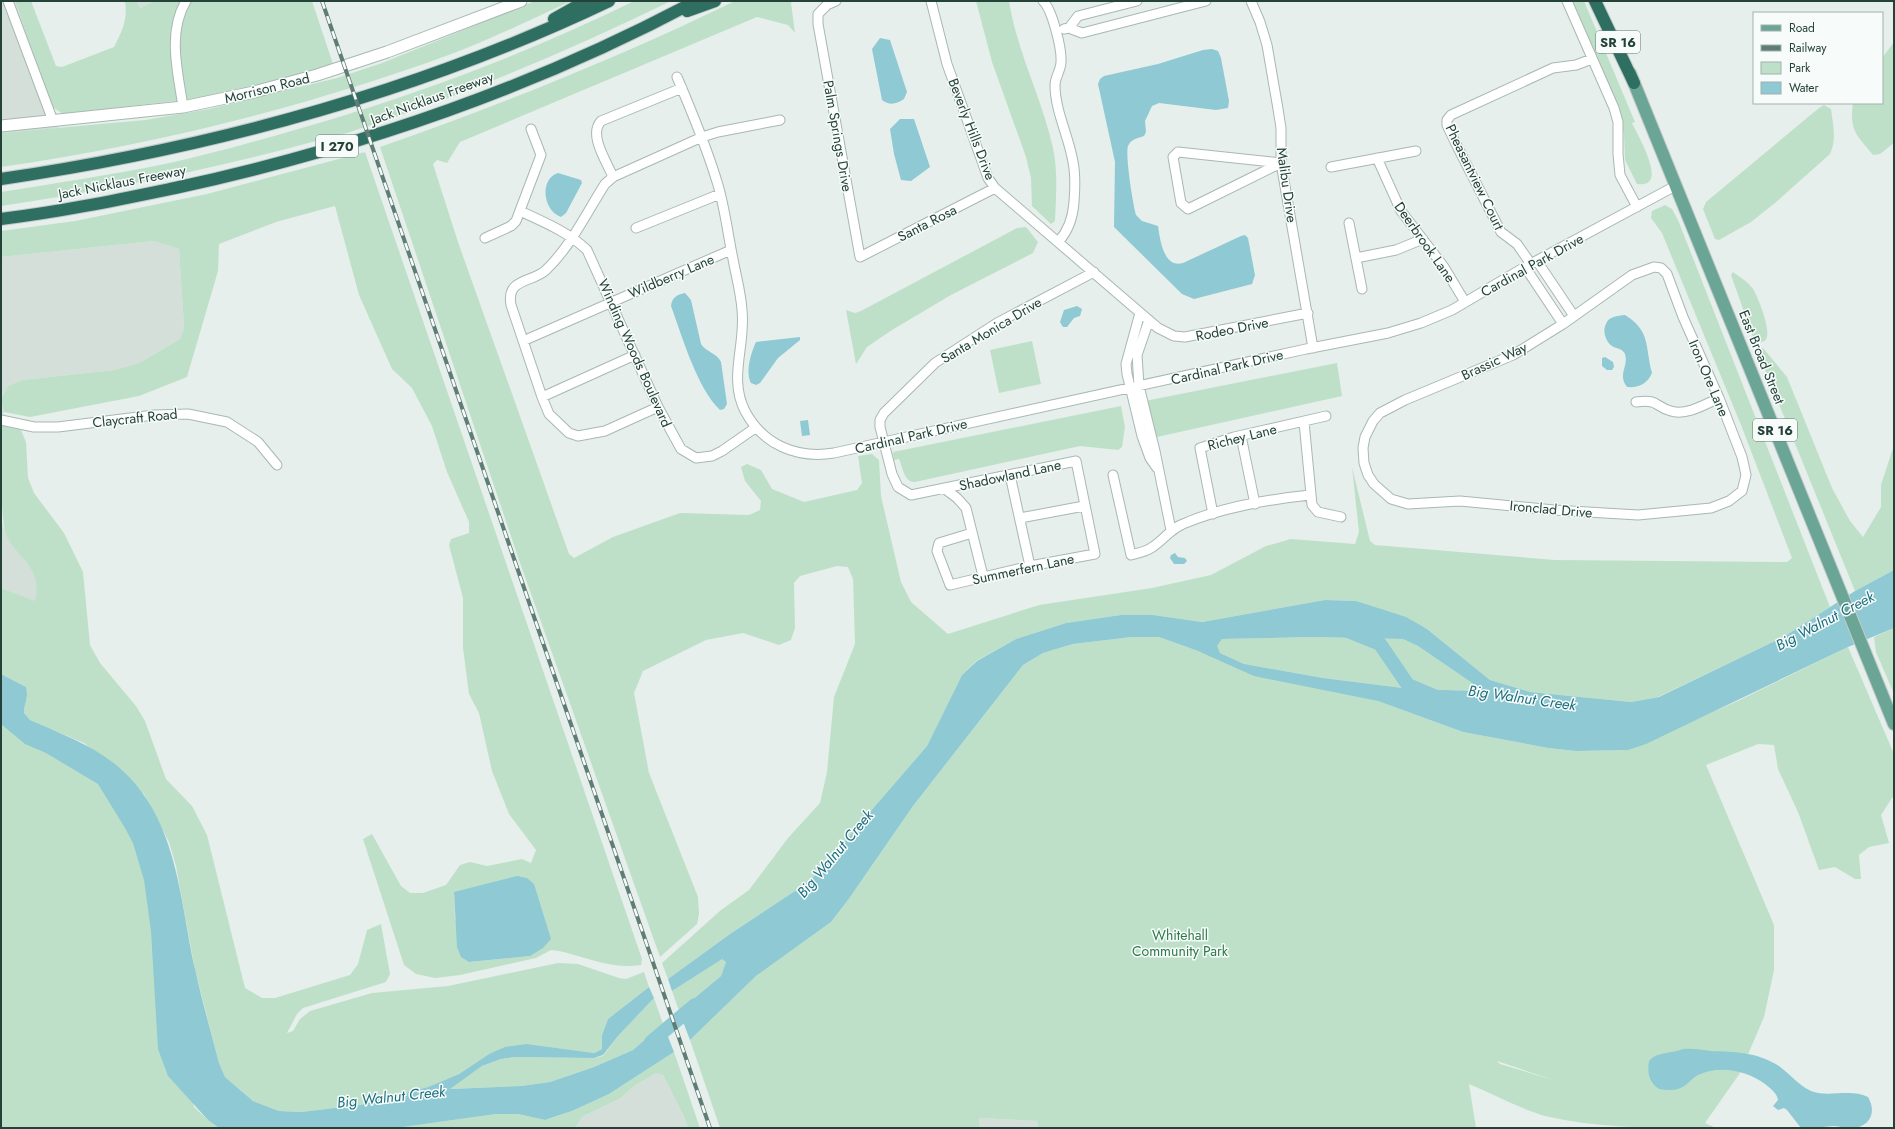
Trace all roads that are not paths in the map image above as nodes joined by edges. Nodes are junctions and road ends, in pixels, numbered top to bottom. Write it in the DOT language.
graph roads {
  1 [pos="8,1"];
  2 [pos="186,1"];
  3 [pos="521,1"];
  4 [pos="586,1"];
  5 [pos="609,1"];
  6 [pos="696,1"];
  7 [pos="715,1"];
  8 [pos="836,1"];
  9 [pos="931,1"];
  10 [pos="1043,1"];
  11 [pos="1137,1"];
  12 [pos="1206,1"];
  13 [pos="1251,1"];
  14 [pos="1567,1"];
  15 [pos="1595,1"];
  16 [pos="1602,1"];
  17 [pos="658,21"];
  18 [pos="1069,28"];
  19 [pos="1055,32"];
  20 [pos="534,34"];
  21 [pos="1592,59"];
  22 [pos="677,77"];
  23 [pos="1634,83"];
  24 [pos="682,88"];
  25 [pos="183,107"];
  26 [pos="780,120"];
  27 [pos="53,121"];
  28 [pos="1,126"];
  29 [pos="530,129"];
  30 [pos="702,137"];
  31 [pos="1416,151"];
  32 [pos="1377,158"];
  33 [pos="1281,163"];
  34 [pos="1331,167"];
  35 [pos="613,177"];
  36 [pos="1,179"];
  37 [pos="1677,185"];
  38 [pos="995,188"];
  39 [pos="720,194"];
  40 [pos="1637,207"];
  41 [pos="520,211"];
  42 [pos="1,219"];
  43 [pos="1349,223"];
  44 [pos="636,228"];
  45 [pos="572,236"];
  46 [pos="485,238"];
  47 [pos="1423,239"];
  48 [pos="1059,241"];
  49 [pos="731,250"];
  50 [pos="860,257"];
  51 [pos="1356,258"];
  52 [pos="1531,264"];
  53 [pos="1661,268"];
  54 [pos="1094,272"];
  55 [pos="1362,288"];
  56 [pos="611,301"];
  57 [pos="1465,302"];
  58 [pos="1140,313"];
  59 [pos="1308,313"];
  60 [pos="1574,316"];
  61 [pos="1149,320"];
  62 [pos="1563,324"];
  63 [pos="1158,328"];
  64 [pos="523,341"];
  65 [pos="1313,348"];
  66 [pos="635,356"];
  67 [pos="1135,387"];
  68 [pos="542,397"];
  69 [pos="1719,398"];
  70 [pos="1636,402"];
  71 [pos="658,407"];
  72 [pos="1326,416"];
  73 [pos="1,420"];
  74 [pos="1304,422"];
  75 [pos="755,428"];
  76 [pos="1240,436"];
  77 [pos="883,441"];
  78 [pos="277,465"];
  79 [pos="1010,475"];
  80 [pos="1113,475"];
  81 [pos="1368,475"];
  82 [pos="945,489"];
  83 [pos="1742,491"];
  84 [pos="1310,495"];
  85 [pos="1256,504"];
  86 [pos="1084,506"];
  87 [pos="1213,514"];
  88 [pos="1341,517"];
  89 [pos="1020,518"];
  90 [pos="1171,530"];
  91 [pos="972,533"];
  92 [pos="1095,554"];
  93 [pos="1030,566"];
  94 [pos="983,576"];
  95 [pos="1894,724"];
  1 -- 27 [label="street"];
  2 -- 25 [label="street"];
  3 -- 25 [label="street, Morrison Road"];
  4 -- 20 [label="highway"];
  5 -- 20 [label="highway, Jack Nicklaus Freeway"];
  6 -- 17 [label="highway, Jack Nicklaus Freeway / I 270"];
  7 -- 17 [label="highway"];
  8 -- 50 [label="street, Palm Springs Drive"];
  9 -- 38 [label="street, Beverly Hills Drive"];
  10 -- 19 [label="street"];
  11 -- 18 [label="street"];
  12 -- 18 [label="street"];
  13 -- 33 [label="street, Malibu Drive"];
  14 -- 21 [label="street"];
  15 -- 23 [label="highway"];
  16 -- 23 [label="main road, East Broad Street / SR 16"];
  17 -- 42 [label="highway, Jack Nicklaus Freeway / I 270"];
  18 -- 19 [label="street"];
  19 -- 48 [label="street"];
  20 -- 36 [label="highway, Jack Nicklaus Freeway"];
  21 -- 40 [label="street"];
  21 -- 52 [label="street, Pheasantview Court"];
  22 -- 24 [label="street"];
  23 -- 37 [label="main road, East Broad Street / SR 16"];
  24 -- 30 [label="street"];
  24 -- 35 [label="street"];
  25 -- 27 [label="street, Morrison Road"];
  26 -- 30 [label="street"];
  27 -- 28 [label="street, Morrison Road"];
  29 -- 41 [label="street"];
  30 -- 35 [label="street"];
  30 -- 39 [label="street"];
  31 -- 32 [label="street"];
  32 -- 34 [label="street"];
  32 -- 47 [label="street, Deerbrook Lane"];
  33 -- 33 [label="street"];
  33 -- 59 [label="street, Malibu Drive"];
  35 -- 45 [label="street"];
  37 -- 40 [label="street, Cardinal Park Drive"];
  37 -- 95 [label="main road, East Broad Street / SR 16"];
  38 -- 48 [label="street, Beverly Hills Drive"];
  38 -- 50 [label="street, Santa Rosa"];
  39 -- 44 [label="street"];
  39 -- 49 [label="street"];
  40 -- 52 [label="street, Cardinal Park Drive"];
  41 -- 45 [label="street, Winding Woods Boulevard"];
  41 -- 46 [label="street"];
  43 -- 51 [label="street"];
  45 -- 56 [label="street, Winding Woods Boulevard"];
  45 -- 64 [label="street"];
  47 -- 51 [label="street"];
  47 -- 57 [label="street, Deerbrook Lane"];
  48 -- 54 [label="street, Beverly Hills Drive"];
  49 -- 56 [label="street, Wildberry Lane"];
  49 -- 75 [label="street"];
  51 -- 55 [label="street"];
  52 -- 57 [label="street, Cardinal Park Drive"];
  52 -- 60 [label="street"];
  52 -- 62 [label="street"];
  53 -- 60 [label="street, Brassic Way"];
  53 -- 69 [label="street, Iron Ore Lane"];
  54 -- 58 [label="street, Beverly Hills Drive"];
  54 -- 77 [label="street, Santa Monica Drive"];
  56 -- 64 [label="street, Wildberry Lane"];
  56 -- 66 [label="street, Winding Woods Boulevard"];
  57 -- 65 [label="street, Cardinal Park Drive"];
  58 -- 61 [label="street, Beverly Hills Drive"];
  58 -- 67 [label="street"];
  59 -- 63 [label="street, Rodeo Drive"];
  59 -- 65 [label="street, Malibu Drive"];
  60 -- 62 [label="street, Brassic Way"];
  61 -- 63 [label="street, Beverly Hills Drive"];
  61 -- 67 [label="street"];
  62 -- 81 [label="street, Brassic Way"];
  64 -- 68 [label="street"];
  65 -- 67 [label="street, Cardinal Park Drive"];
  66 -- 68 [label="street"];
  66 -- 71 [label="street, Winding Woods Boulevard"];
  67 -- 77 [label="street, Cardinal Park Drive"];
  67 -- 90 [label="street"];
  68 -- 71 [label="street"];
  69 -- 70 [label="street"];
  69 -- 83 [label="street, Iron Ore Lane"];
  71 -- 75 [label="street, Winding Woods Boulevard"];
  72 -- 74 [label="street, Richey Lane"];
  73 -- 78 [label="street, Claycraft Road"];
  74 -- 76 [label="street, Richey Lane"];
  74 -- 84 [label="street"];
  75 -- 77 [label="street, Cardinal Park Drive"];
  76 -- 85 [label="street"];
  76 -- 87 [label="street, Richey Lane"];
  77 -- 82 [label="street, Santa Monica Drive"];
  79 -- 82 [label="street, Shadowland Lane"];
  79 -- 86 [label="street, Shadowland Lane"];
  79 -- 89 [label="street"];
  80 -- 90 [label="street"];
  81 -- 83 [label="street, Ironclad Drive"];
  82 -- 91 [label="street"];
  84 -- 85 [label="street"];
  84 -- 88 [label="street"];
  85 -- 87 [label="street"];
  86 -- 89 [label="street"];
  86 -- 92 [label="street, Shadowland Lane"];
  87 -- 90 [label="street"];
  89 -- 93 [label="street"];
  91 -- 94 [label="street"];
  91 -- 94 [label="street, Summerfern Lane"];
  92 -- 93 [label="street, Summerfern Lane"];
  93 -- 94 [label="street, Summerfern Lane"];
}
